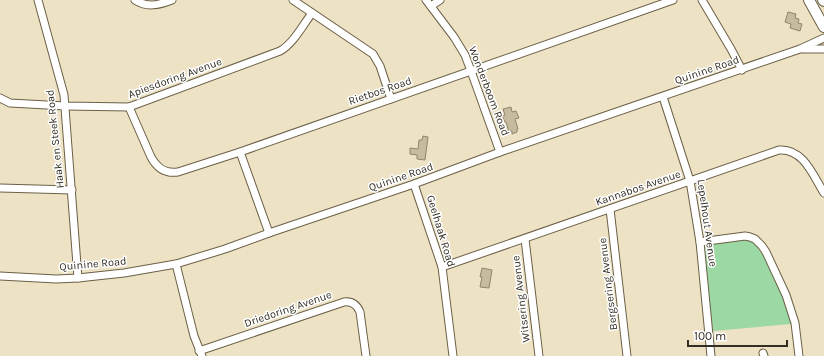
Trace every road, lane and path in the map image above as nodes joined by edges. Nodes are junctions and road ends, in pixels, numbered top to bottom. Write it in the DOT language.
graph roads {
  1 [pos="38,0"];
  2 [pos="135,0"];
  3 [pos="172,0"];
  4 [pos="294,0"];
  5 [pos="440,0"];
  6 [pos="673,0"];
  7 [pos="702,0"];
  8 [pos="809,0"];
  9 [pos="428,3"];
  10 [pos="312,13"];
  11 [pos="824,26"];
  12 [pos="824,38"];
  13 [pos="824,48"];
  14 [pos="800,50"];
  15 [pos="742,70"];
  16 [pos="471,71"];
  17 [pos="663,97"];
  18 [pos="0,98"];
  19 [pos="391,99"];
  20 [pos="65,106"];
  21 [pos="129,107"];
  22 [pos="240,152"];
  23 [pos="500,152"];
  24 [pos="690,181"];
  25 [pos="414,184"];
  26 [pos="0,188"];
  27 [pos="72,190"];
  28 [pos="824,193"];
  29 [pos="610,209"];
  30 [pos="269,233"];
  31 [pos="525,239"];
  32 [pos="700,242"];
  33 [pos="176,264"];
  34 [pos="442,267"];
  35 [pos="0,276"];
  36 [pos="78,278"];
  37 [pos="200,354"];
  38 [pos="366,356"];
  39 [pos="453,356"];
  40 [pos="539,356"];
  41 [pos="627,356"];
  42 [pos="711,356"];
  43 [pos="799,356"];
  1 -- 20 [label="street, Haak en Steek Road"];
  2 -- 3 [label="street"];
  4 -- 10 [label="street"];
  5 -- 9 [label="street"];
  6 -- 16 [label="street, Rietbos Road"];
  7 -- 15 [label="street"];
  8 -- 11 [label="main road"];
  9 -- 16 [label="street, Wonderboom Road"];
  10 -- 19 [label="street"];
  10 -- 21 [label="street, Apiesdoring Avenue"];
  12 -- 14 [label="street, Quinine Road"];
  13 -- 14 [label="street, Quinine Road"];
  14 -- 15 [label="street, Quinine Road"];
  15 -- 17 [label="street, Quinine Road"];
  16 -- 19 [label="street, Rietbos Road"];
  16 -- 23 [label="street, Wonderboom Road"];
  17 -- 23 [label="street, Quinine Road"];
  17 -- 24 [label="street, Lepelhout Avenue"];
  18 -- 20 [label="street, Apiesdoring Avenue"];
  19 -- 22 [label="street, Rietbos Road"];
  20 -- 21 [label="street, Apiesdoring Avenue"];
  20 -- 27 [label="street, Haak en Steek Road"];
  21 -- 22 [label="street, Rietbos Road"];
  22 -- 30 [label="street"];
  23 -- 25 [label="street, Quinine Road"];
  24 -- 28 [label="street, Kannabos Avenue"];
  24 -- 29 [label="street, Kannabos Avenue"];
  24 -- 32 [label="street, Lepelhout Avenue"];
  25 -- 30 [label="street, Quinine Road"];
  25 -- 34 [label="street, Geelhaak Road"];
  26 -- 27 [label="street"];
  27 -- 36 [label="street, Haak en Steek Road"];
  29 -- 31 [label="street, Kannabos Avenue"];
  29 -- 41 [label="street, Bergsering Avenue"];
  30 -- 33 [label="street, Quinine Road"];
  31 -- 34 [label="street, Kannabos Avenue"];
  31 -- 40 [label="street, Witsering Avenue"];
  32 -- 42 [label="street, Lepelhout Avenue"];
  32 -- 43 [label="street"];
  33 -- 36 [label="street, Quinine Road"];
  33 -- 37 [label="street"];
  34 -- 39 [label="street, Geelhaak Road"];
  35 -- 36 [label="street, Quinine Road"];
  37 -- 38 [label="street, Driedoring Avenue"];
}
